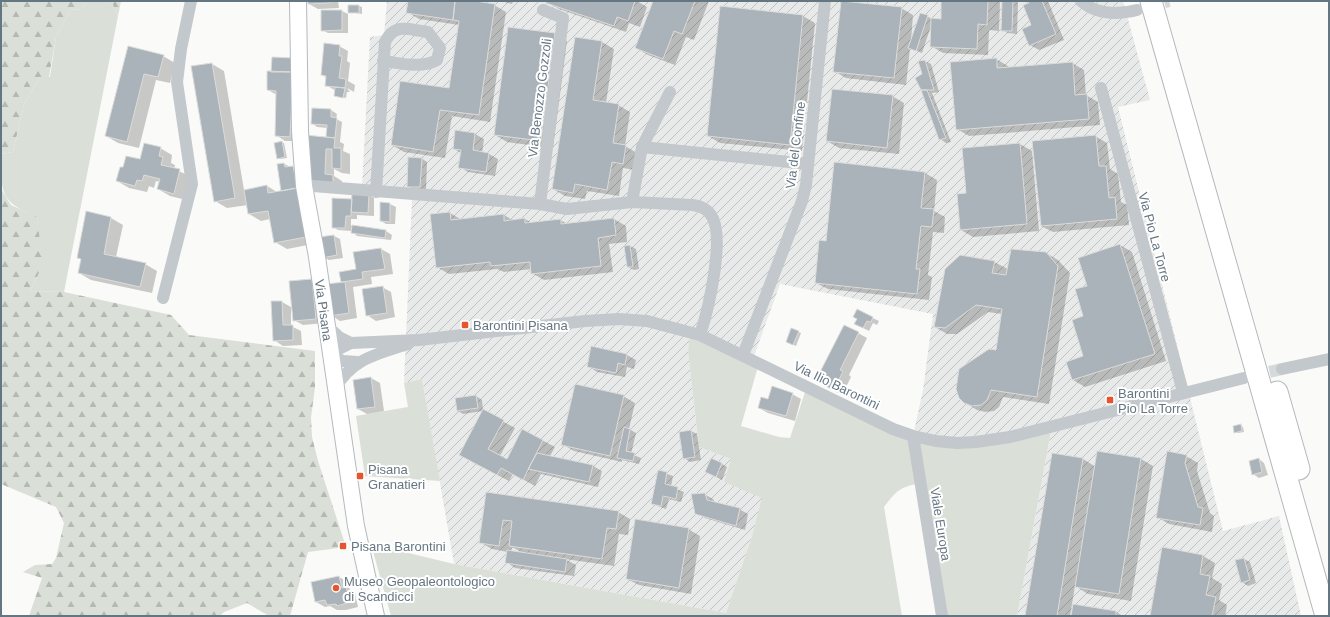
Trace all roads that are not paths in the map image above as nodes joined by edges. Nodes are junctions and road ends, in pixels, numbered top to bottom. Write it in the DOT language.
graph roads {
  1 [pos="191,1"];
  2 [pos="298,1"];
  3 [pos="825,1"];
  4 [pos="1081,1"];
  5 [pos="1166,1"];
  6 [pos="1144,6"];
  7 [pos="543,10"];
  8 [pos="384,61"];
  9 [pos="1101,88"];
  10 [pos="670,92"];
  11 [pos="642,147"];
  12 [pos="808,164"];
  13 [pos="313,186"];
  14 [pos="376,192"];
  15 [pos="632,202"];
  16 [pos="540,204"];
  17 [pos="163,298"];
  18 [pos="328,327"];
  19 [pos="700,335"];
  20 [pos="419,340"];
  21 [pos="351,343"];
  22 [pos="743,354"];
  23 [pos="331,356"];
  24 [pos="1329,359"];
  25 [pos="357,362"];
  26 [pos="1282,369"];
  27 [pos="1244,378"];
  28 [pos="335,389"];
  29 [pos="1183,392"];
  30 [pos="913,436"];
  31 [pos="1329,576"];
  32 [pos="376,616"];
  33 [pos="942,616"];
  34 [pos="1326,616"];
  1 -- 17 [label="street"];
  2 -- 18 [label="main road, Via Pisana"];
  3 -- 12 [label="street, Via del Confine"];
  4 -- 6 [label="street"];
  5 -- 31 [label="highway"];
  6 -- 34 [label="highway"];
  7 -- 16 [label="street, Via Benozzo Gozzoli"];
  8 -- 8 [label="street"];
  8 -- 14 [label="street"];
  9 -- 29 [label="street, Via Pio La Torre"];
  10 -- 11 [label="street"];
  11 -- 12 [label="street"];
  11 -- 15 [label="street"];
  12 -- 22 [label="street, Via del Confine"];
  13 -- 14 [label="street"];
  14 -- 16 [label="street"];
  15 -- 16 [label="street"];
  15 -- 19 [label="street"];
  18 -- 21 [label="street"];
  18 -- 23 [label="main road, Via Pisana"];
  19 -- 20 [label="street, Via Ilio Barontini"];
  19 -- 22 [label="street, Via Ilio Barontini"];
  20 -- 21 [label="street, Via Ilio Barontini"];
  20 -- 25 [label="street, Via Ilio Barontini"];
  21 -- 23 [label="street, Via Ilio Barontini"];
  22 -- 30 [label="street, Via Ilio Barontini"];
  23 -- 25 [label="street, Via Ilio Barontini"];
  23 -- 28 [label="main road, Via Pisana"];
  24 -- 26 [label="street"];
  25 -- 28 [label="street, Via Ilio Barontini"];
  27 -- 29 [label="street, Via Ilio Barontini"];
  28 -- 32 [label="main road, Via Pisana"];
  29 -- 30 [label="street, Via Ilio Barontini"];
  30 -- 33 [label="street, Viale Europa"];
}
